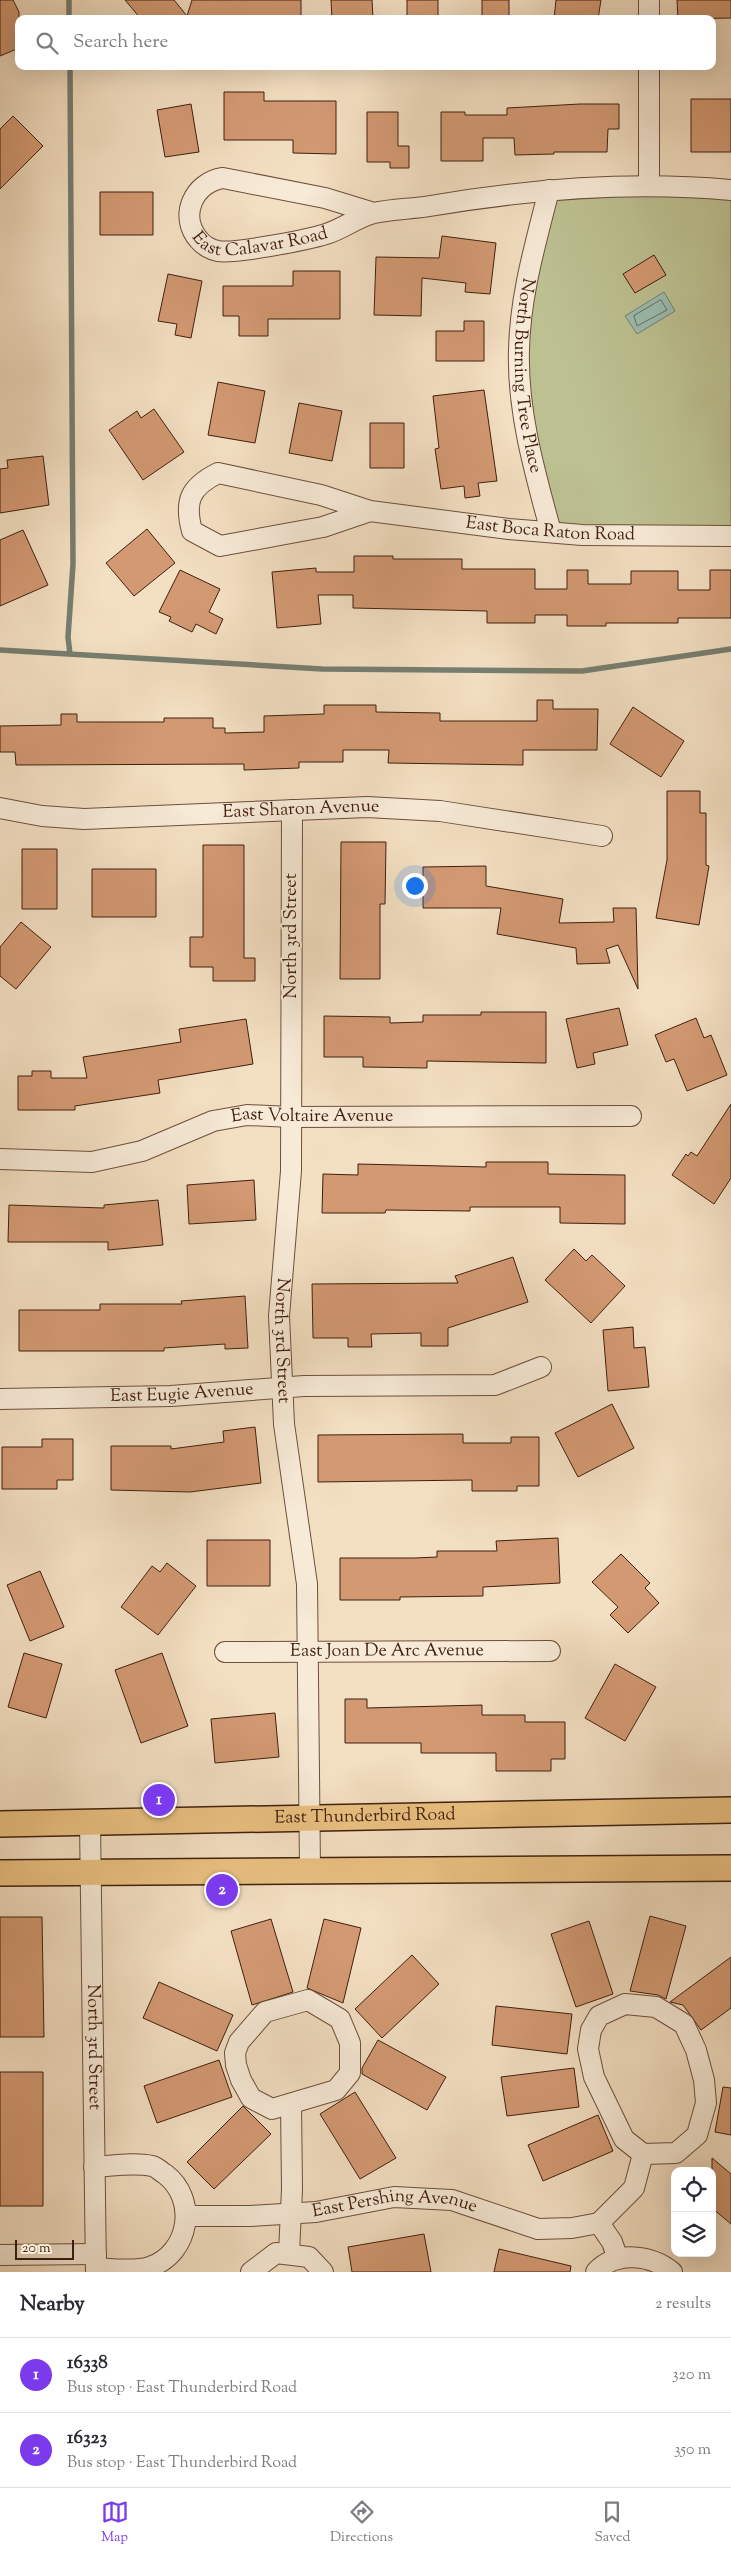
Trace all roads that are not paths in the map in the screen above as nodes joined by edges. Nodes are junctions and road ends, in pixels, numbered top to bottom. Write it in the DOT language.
graph roads {
  1 [pos="649,0"];
  2 [pos="649,15"];
  3 [pos="649,70"];
  4 [pos="650,186"];
  5 [pos="549,190"];
  6 [pos="731,190"];
  7 [pos="374,213"];
  8 [pos="370,510"];
  9 [pos="551,532"];
  10 [pos="731,536"];
  11 [pos="0,808"];
  12 [pos="292,810"];
  13 [pos="602,836"];
  14 [pos="631,1116"];
  15 [pos="291,1117"];
  16 [pos="0,1159"];
  17 [pos="541,1367"];
  18 [pos="282,1387"];
  19 [pos="0,1398"];
  20 [pos="550,1651"];
  21 [pos="225,1652"];
  22 [pos="309,1652"];
  23 [pos="731,1810"];
  24 [pos="310,1818"];
  25 [pos="90,1822"];
  26 [pos="0,1824"];
  27 [pos="731,1868"];
  28 [pos="310,1869"];
  29 [pos="91,1872"];
  30 [pos="0,1873"];
  31 [pos="291,2104"];
  32 [pos="643,2154"];
  33 [pos="94,2167"];
  34 [pos="292,2214"];
  35 [pos="186,2216"];
  36 [pos="599,2223"];
  37 [pos="289,2253"];
  38 [pos="0,2255"];
  39 [pos="618,2259"];
  40 [pos="96,2265"];
  41 [pos="251,2272"];
  42 [pos="323,2272"];
  43 [pos="596,2272"];
  44 [pos="672,2272"];
  1 -- 2 [label="street"];
  3 -- 4 [label="street"];
  4 -- 5 [label="street, East Calavar Road"];
  4 -- 6 [label="street, East Calavar Road"];
  5 -- 7 [label="street, East Calavar Road"];
  5 -- 9 [label="street, North Burning Tree Place"];
  7 -- 7 [label="street, East Calavar Road"];
  8 -- 8 [label="street, East Boca Raton Road"];
  8 -- 9 [label="street, East Boca Raton Road"];
  9 -- 10 [label="street, East Boca Raton Road"];
  11 -- 12 [label="street, East Sharon Avenue"];
  12 -- 13 [label="street, East Sharon Avenue"];
  12 -- 15 [label="street, North 3rd Street"];
  14 -- 15 [label="street, East Voltaire Avenue"];
  15 -- 16 [label="street, East Voltaire Avenue"];
  15 -- 18 [label="street, North 3rd Street"];
  17 -- 18 [label="street, East Eugie Avenue"];
  18 -- 19 [label="street, East Eugie Avenue"];
  18 -- 22 [label="street, North 3rd Street"];
  20 -- 22 [label="street, East Joan De Arc Avenue"];
  21 -- 22 [label="street, East Joan De Arc Avenue"];
  22 -- 24 [label="street, North 3rd Street"];
  23 -- 24 [label="main road, East Thunderbird Road"];
  24 -- 25 [label="main road, East Thunderbird Road"];
  24 -- 28 [label="street, North 3rd Street"];
  25 -- 26 [label="main road, East Thunderbird Road"];
  25 -- 29 [label="street, North 3rd Street"];
  27 -- 28 [label="main road"];
  28 -- 29 [label="main road"];
  29 -- 30 [label="main road"];
  29 -- 33 [label="street, North 3rd Street"];
  31 -- 31 [label="street"];
  31 -- 34 [label="street"];
  32 -- 32 [label="street"];
  32 -- 36 [label="street"];
  33 -- 35 [label="street"];
  33 -- 40 [label="street, North 3rd Street"];
  34 -- 35 [label="street, East Pershing Avenue"];
  34 -- 36 [label="street, East Pershing Avenue"];
  34 -- 37 [label="street"];
  35 -- 40 [label="street"];
  36 -- 39 [label="street"];
  37 -- 41 [label="street"];
  37 -- 42 [label="street"];
  38 -- 40 [label="street"];
  39 -- 43 [label="street"];
  39 -- 44 [label="street"];
}
